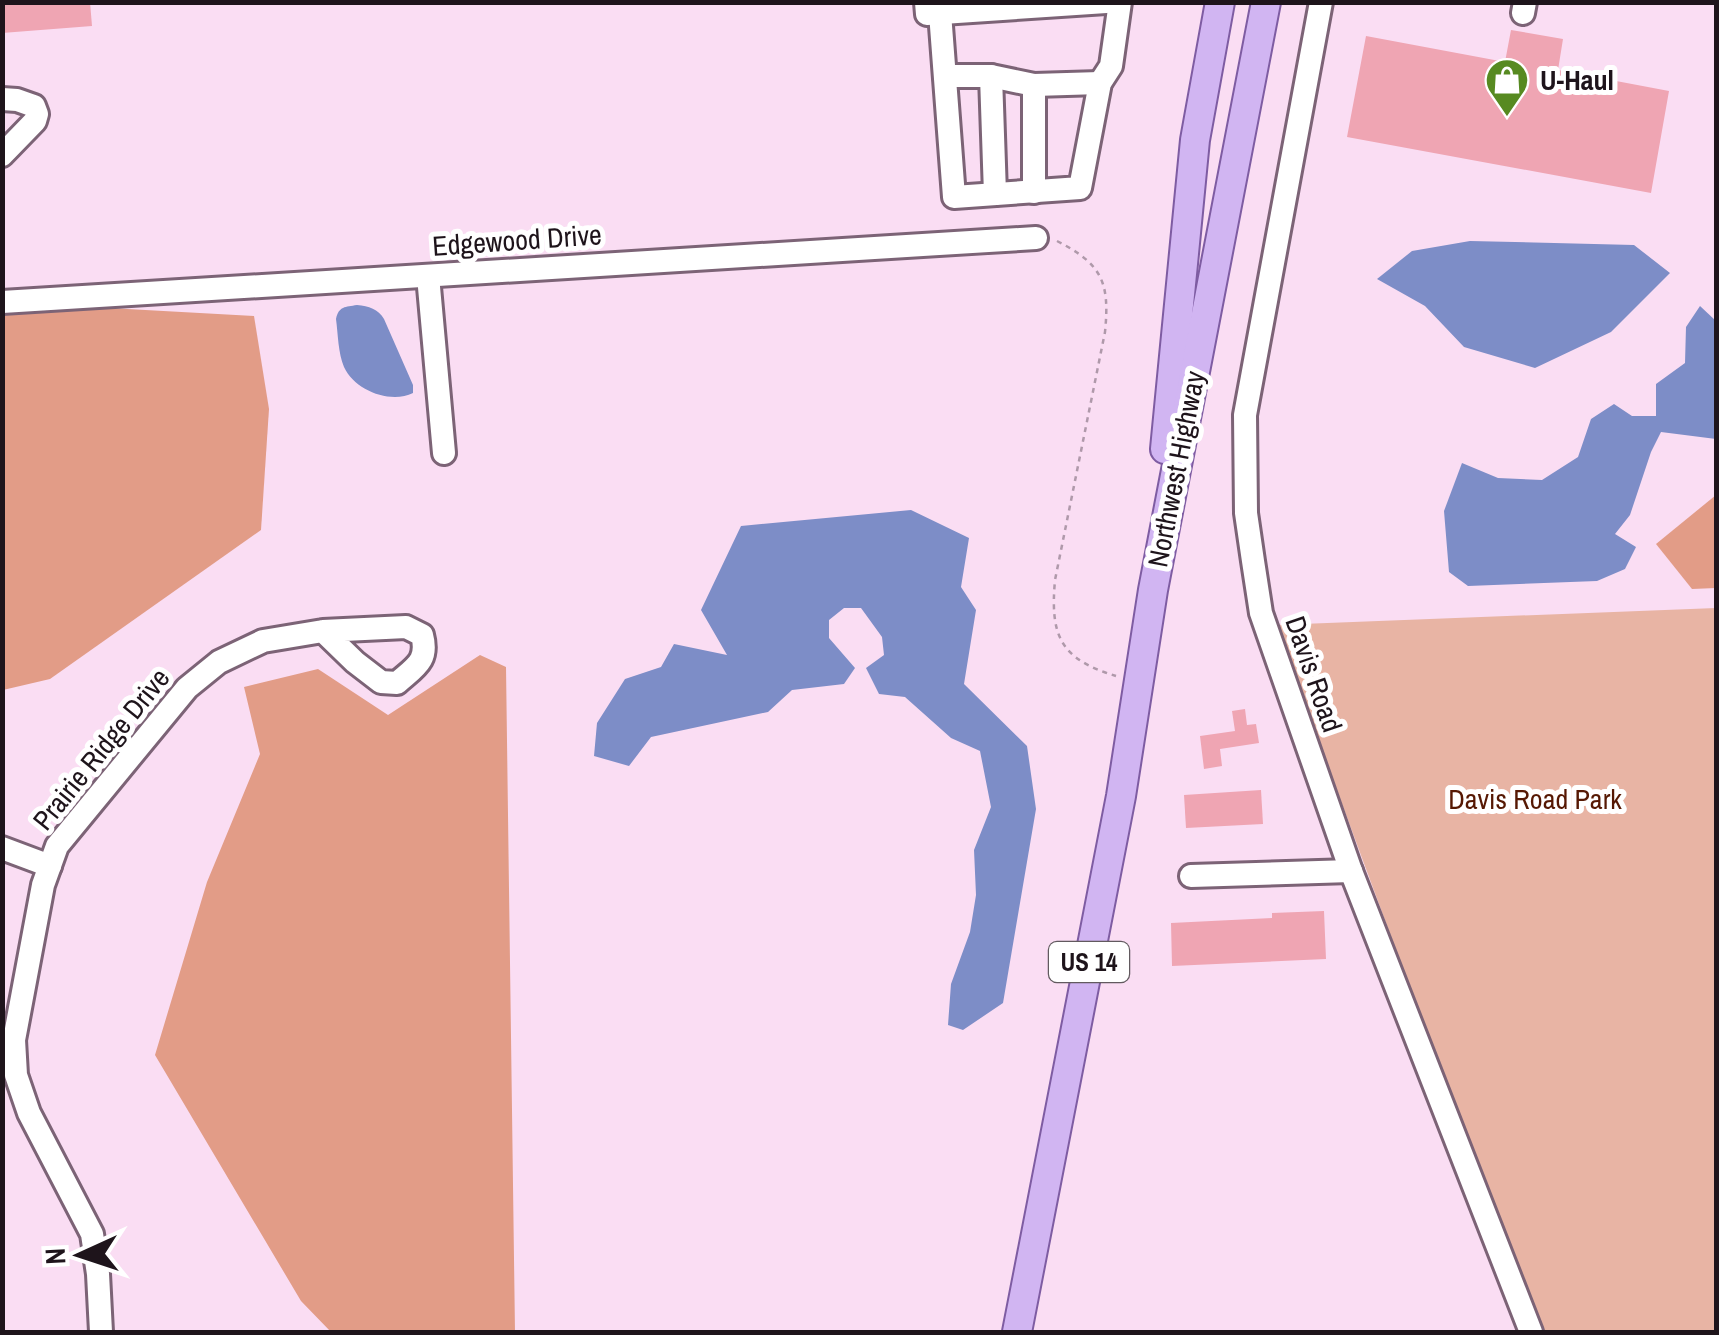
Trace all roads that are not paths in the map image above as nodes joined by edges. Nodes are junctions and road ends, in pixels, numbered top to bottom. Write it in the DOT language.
graph roads {
  1 [pos="1106,2"];
  2 [pos="1120,2"];
  3 [pos="1220,2"];
  4 [pos="1266,2"];
  5 [pos="1321,2"];
  6 [pos="933,8"];
  7 [pos="945,76"];
  8 [pos="991,76"];
  9 [pos="1100,83"];
  10 [pos="1034,85"];
  11 [pos="2,99"];
  12 [pos="2,155"];
  13 [pos="1034,192"];
  14 [pos="995,194"];
  15 [pos="1036,238"];
  16 [pos="428,276"];
  17 [pos="2,302"];
  18 [pos="444,453"];
  19 [pos="1153,590"];
  20 [pos="323,630"];
  21 [pos="2,848"];
  22 [pos="50,866"];
  23 [pos="1351,871"];
  24 [pos="1191,876"];
  25 [pos="12,1094"];
  26 [pos="101,1332"];
  27 [pos="1016,1332"];
  28 [pos="1530,1332"];
  1 -- 6 [label="street"];
  2 -- 9 [label="street"];
  3 -- 19 [label="main road, Northwest Highway / US 14"];
  4 -- 19 [label="main road, Northwest Highway / US 14"];
  5 -- 23 [label="street, Davis Road"];
  6 -- 7 [label="street"];
  7 -- 8 [label="street"];
  7 -- 14 [label="street"];
  8 -- 10 [label="street"];
  8 -- 14 [label="street"];
  9 -- 10 [label="street"];
  9 -- 13 [label="street"];
  10 -- 13 [label="street"];
  11 -- 12 [label="street"];
  13 -- 14 [label="street"];
  15 -- 16 [label="street, Edgewood Drive"];
  16 -- 17 [label="street, Edgewood Drive"];
  16 -- 18 [label="street"];
  19 -- 27 [label="main road, US 14"];
  20 -- 22 [label="street, Prairie Ridge Drive"];
  21 -- 22 [label="street"];
  22 -- 25 [label="street, Prairie Ridge Drive"];
  23 -- 24 [label="street"];
  23 -- 28 [label="street, Davis Road"];
  25 -- 26 [label="street, Prairie Ridge Drive"];
}
